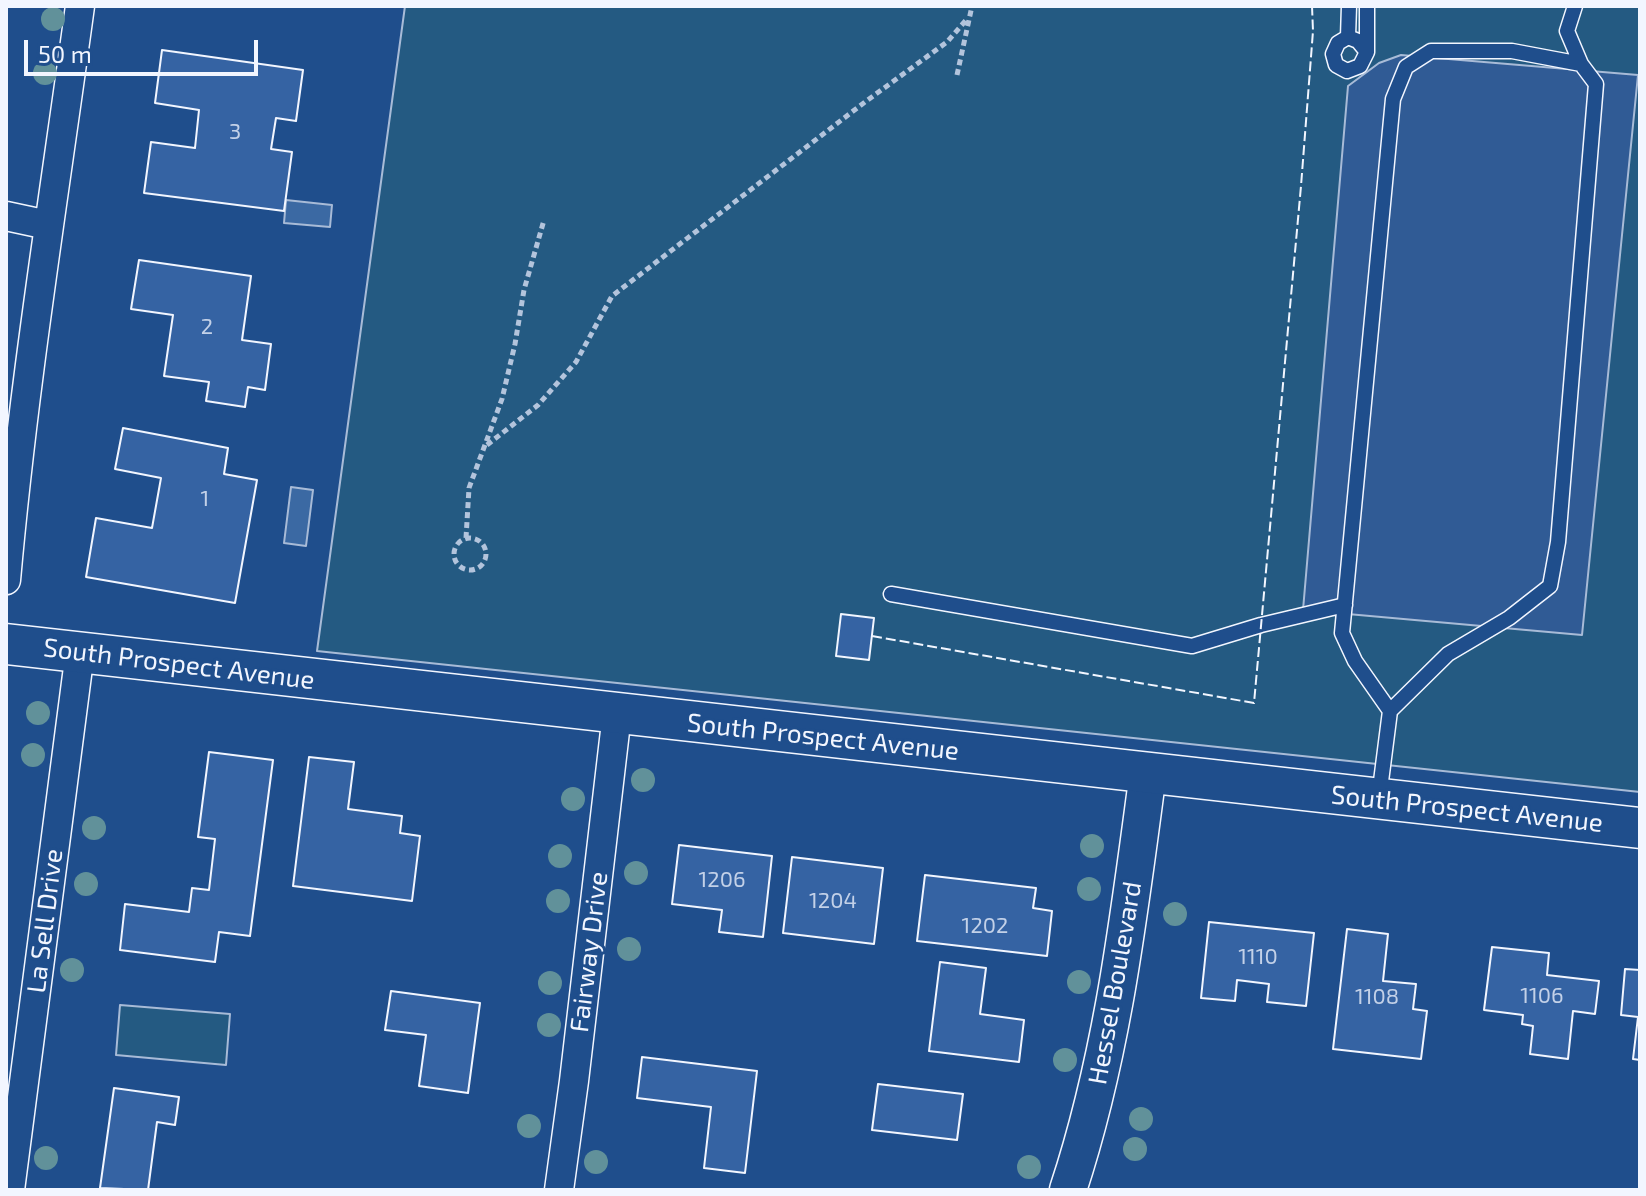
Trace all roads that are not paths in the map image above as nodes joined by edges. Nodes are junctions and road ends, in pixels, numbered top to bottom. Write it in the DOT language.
graph roads {
  1 [pos="80,6"];
  2 [pos="1349,6"];
  3 [pos="1367,6"];
  4 [pos="1575,6"];
  5 [pos="1348,37"];
  6 [pos="1367,52"];
  7 [pos="1581,64"];
  8 [pos="6,216"];
  9 [pos="48,225"];
  10 [pos="6,580"];
  11 [pos="891,594"];
  12 [pos="1345,605"];
  13 [pos="6,644"];
  14 [pos="80,652"];
  15 [pos="1390,711"];
  16 [pos="617,714"];
  17 [pos="1148,773"];
  18 [pos="1378,799"];
  19 [pos="1640,828"];
  20 [pos="10,1190"];
  21 [pos="559,1190"];
  22 [pos="1068,1190"];
  1 -- 9 [label="street"];
  2 -- 5 [label="lane"];
  3 -- 6 [label="lane"];
  4 -- 7 [label="lane"];
  5 -- 6 [label="lane"];
  5 -- 6 [label="lane"];
  7 -- 12 [label="lane"];
  7 -- 15 [label="lane"];
  8 -- 9 [label="street"];
  9 -- 10 [label="street"];
  11 -- 12 [label="lane"];
  12 -- 15 [label="lane"];
  13 -- 14 [label="main road, South Prospect Avenue"];
  14 -- 16 [label="main road, South Prospect Avenue"];
  14 -- 20 [label="street, La Sell Drive"];
  15 -- 18 [label="lane"];
  16 -- 17 [label="main road, South Prospect Avenue"];
  16 -- 21 [label="street, Fairway Drive"];
  17 -- 18 [label="main road, South Prospect Avenue"];
  17 -- 22 [label="street, Hessel Boulevard"];
  18 -- 19 [label="main road, South Prospect Avenue"];
}
